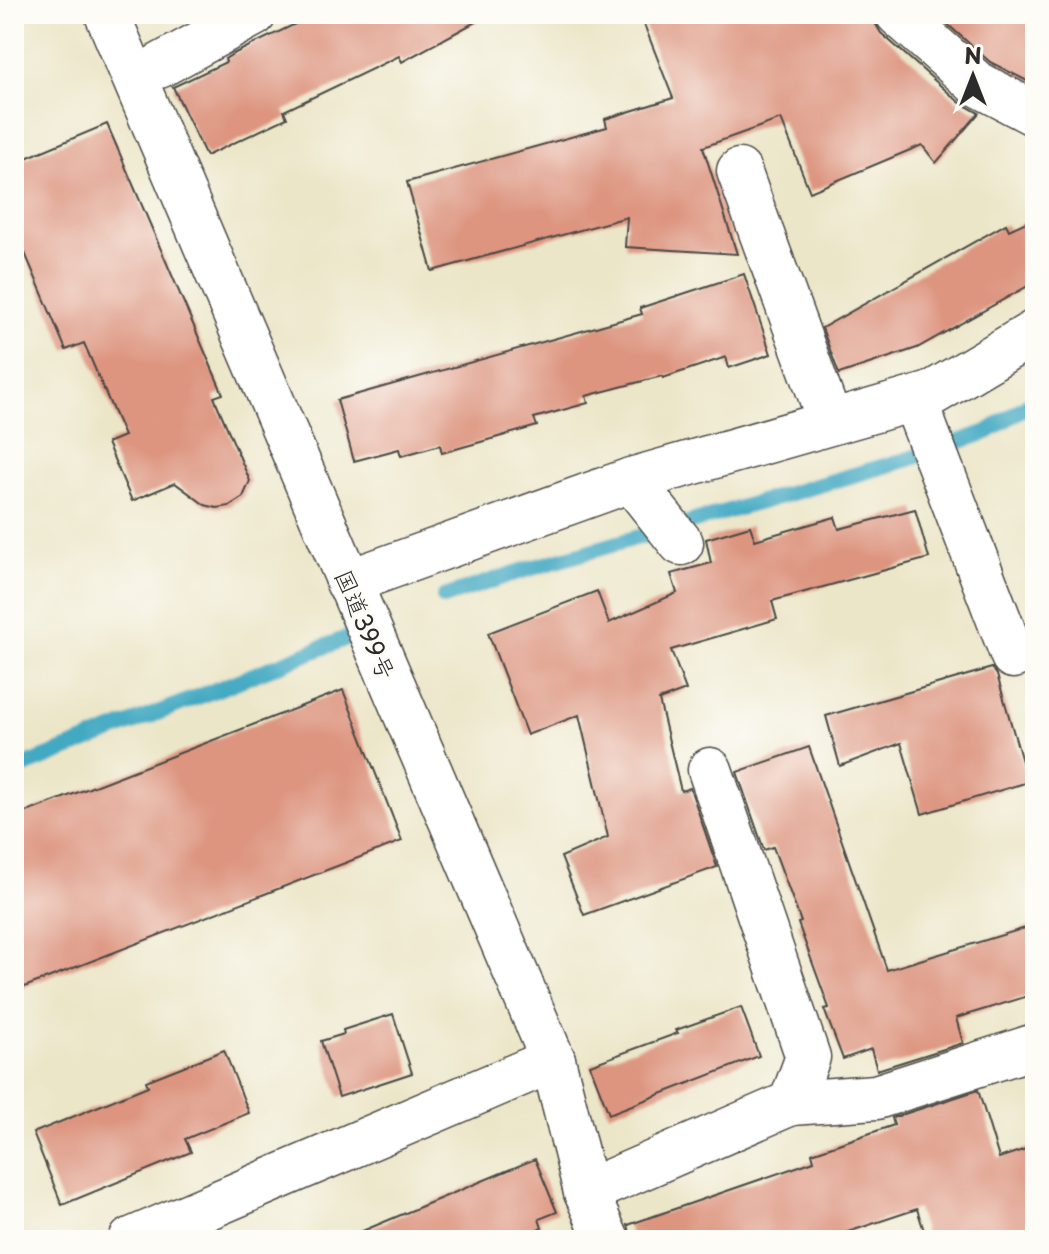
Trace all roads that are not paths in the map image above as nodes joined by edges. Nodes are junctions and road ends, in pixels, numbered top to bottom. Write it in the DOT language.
graph roads {
  1 [pos="107,14"];
  2 [pos="254,14"];
  3 [pos="898,14"];
  4 [pos="159,66"];
  5 [pos="1035,114"];
  6 [pos="739,171"];
  7 [pos="1035,332"];
  8 [pos="914,399"];
  9 [pos="830,422"];
  10 [pos="631,480"];
  11 [pos="681,543"];
  12 [pos="348,582"];
  13 [pos="1013,656"];
  14 [pos="710,770"];
  15 [pos="1035,1046"];
  16 [pos="553,1060"];
  17 [pos="791,1103"];
  18 [pos="586,1192"];
  19 [pos="131,1240"];
  20 [pos="607,1240"];
  1 -- 12 [label="main road, 国道399号"];
  2 -- 4 [label="main road"];
  3 -- 5 [label="main road"];
  6 -- 9 [label="main road"];
  7 -- 8 [label="main road"];
  8 -- 9 [label="main road"];
  8 -- 13 [label="main road"];
  9 -- 10 [label="main road"];
  10 -- 11 [label="main road"];
  10 -- 12 [label="main road"];
  12 -- 16 [label="main road, 国道399号"];
  14 -- 17 [label="main road"];
  15 -- 17 [label="main road"];
  16 -- 18 [label="main road, 国道399号"];
  16 -- 19 [label="main road"];
  17 -- 18 [label="main road"];
  18 -- 20 [label="main road, 国道399号"];
}
